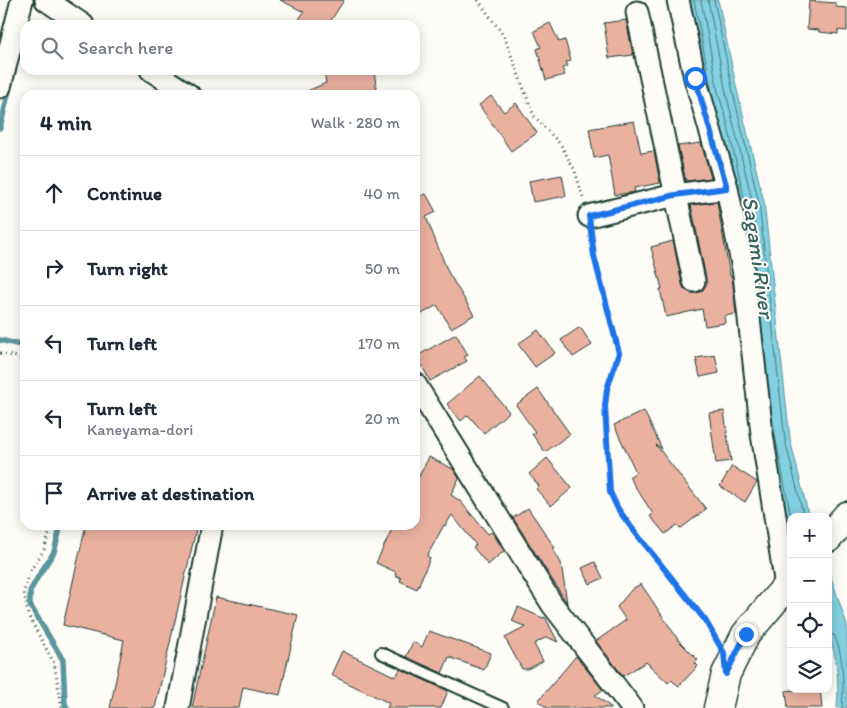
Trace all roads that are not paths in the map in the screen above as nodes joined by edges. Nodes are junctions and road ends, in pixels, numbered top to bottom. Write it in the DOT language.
graph roads {
  1 [pos="22,0"];
  2 [pos="46,0"];
  3 [pos="678,0"];
  4 [pos="637,12"];
  5 [pos="76,20"];
  6 [pos="159,75"];
  7 [pos="0,87"];
  8 [pos="181,90"];
  9 [pos="727,188"];
  10 [pos="675,195"];
  11 [pos="589,216"];
  12 [pos="694,281"];
  13 [pos="420,392"];
  14 [pos="211,530"];
  15 [pos="787,572"];
  16 [pos="787,585"];
  17 [pos="381,653"];
  18 [pos="178,708"];
  19 [pos="503,708"];
  20 [pos="632,708"];
  21 [pos="718,708"];
  1 -- 7 [label="street"];
  2 -- 5 [label="street"];
  3 -- 9 [label="street"];
  4 -- 10 [label="street"];
  6 -- 8 [label="street"];
  9 -- 10 [label="street"];
  9 -- 15 [label="street"];
  10 -- 11 [label="street"];
  10 -- 12 [label="street"];
  13 -- 20 [label="street"];
  14 -- 18 [label="street"];
  16 -- 21 [label="street"];
  17 -- 19 [label="lane"];
}
